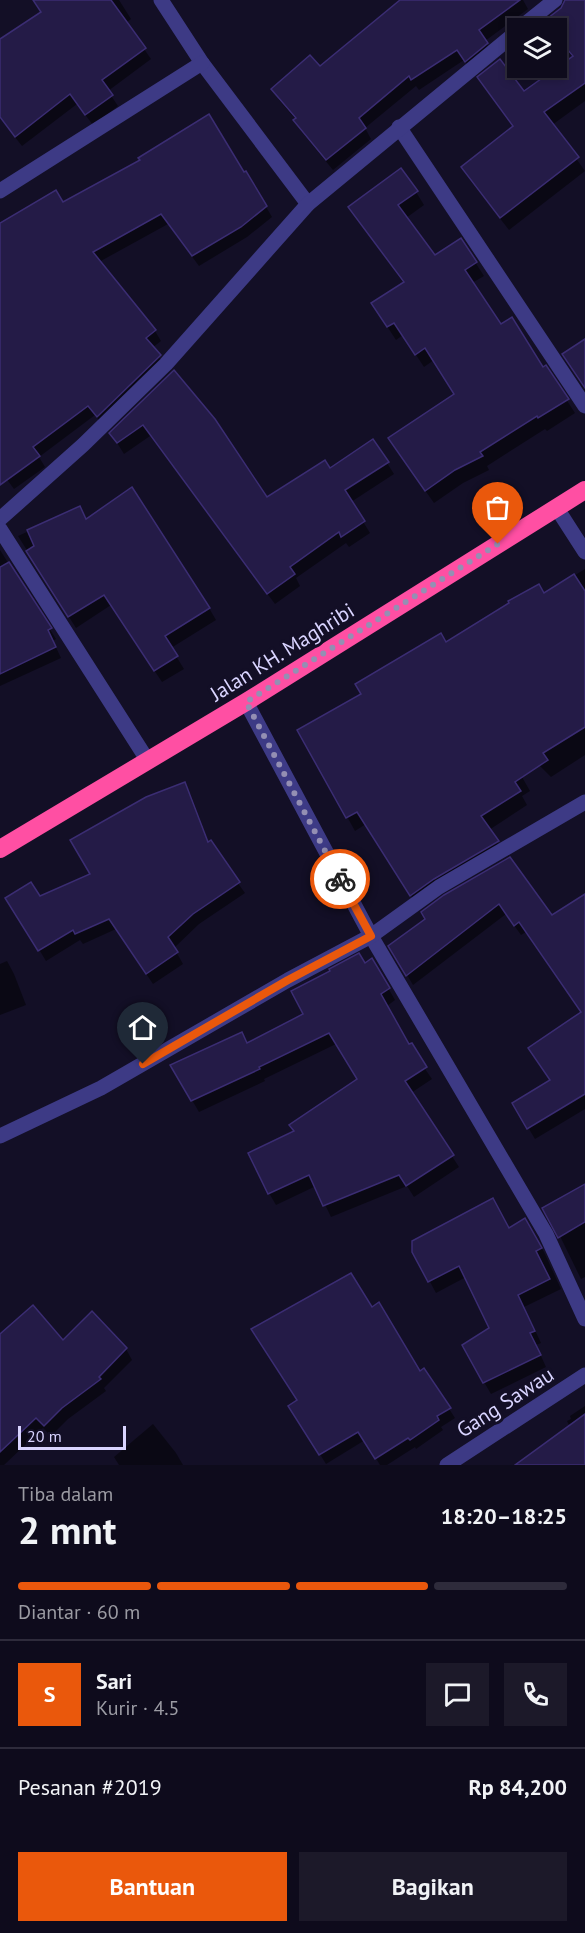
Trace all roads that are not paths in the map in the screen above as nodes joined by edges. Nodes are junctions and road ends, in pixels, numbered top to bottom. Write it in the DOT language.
graph roads {
  1 [pos="161,0"];
  2 [pos="555,0"];
  3 [pos="533,18"];
  4 [pos="507,40"];
  5 [pos="202,63"];
  6 [pos="399,127"];
  7 [pos="0,191"];
  8 [pos="308,204"];
  9 [pos="585,406"];
  10 [pos="585,490"];
  11 [pos="556,507"];
  12 [pos="0,519"];
  13 [pos="0,529"];
  14 [pos="585,552"];
  15 [pos="246,702"];
  16 [pos="148,761"];
  17 [pos="585,801"];
  18 [pos="0,849"];
  19 [pos="371,936"];
  20 [pos="0,1136"];
  21 [pos="585,1319"];
  22 [pos="585,1375"];
  23 [pos="447,1465"];
  1 -- 5 [label="street"];
  2 -- 3 [label="street"];
  4 -- 6 [label="street"];
  5 -- 7 [label="street"];
  5 -- 8 [label="street"];
  6 -- 8 [label="street"];
  6 -- 9 [label="street"];
  8 -- 12 [label="street"];
  10 -- 11 [label="highway, Jalan KH. Maghribi"];
  11 -- 14 [label="street"];
  11 -- 15 [label="highway, Jalan KH. Maghribi"];
  13 -- 16 [label="street"];
  15 -- 16 [label="highway, Jalan KH. Maghribi"];
  15 -- 19 [label="street"];
  16 -- 18 [label="highway, Jalan KH. Maghribi"];
  17 -- 19 [label="street"];
  19 -- 20 [label="street"];
  19 -- 21 [label="street"];
  22 -- 23 [label="street, Gang Sawau"];
}
